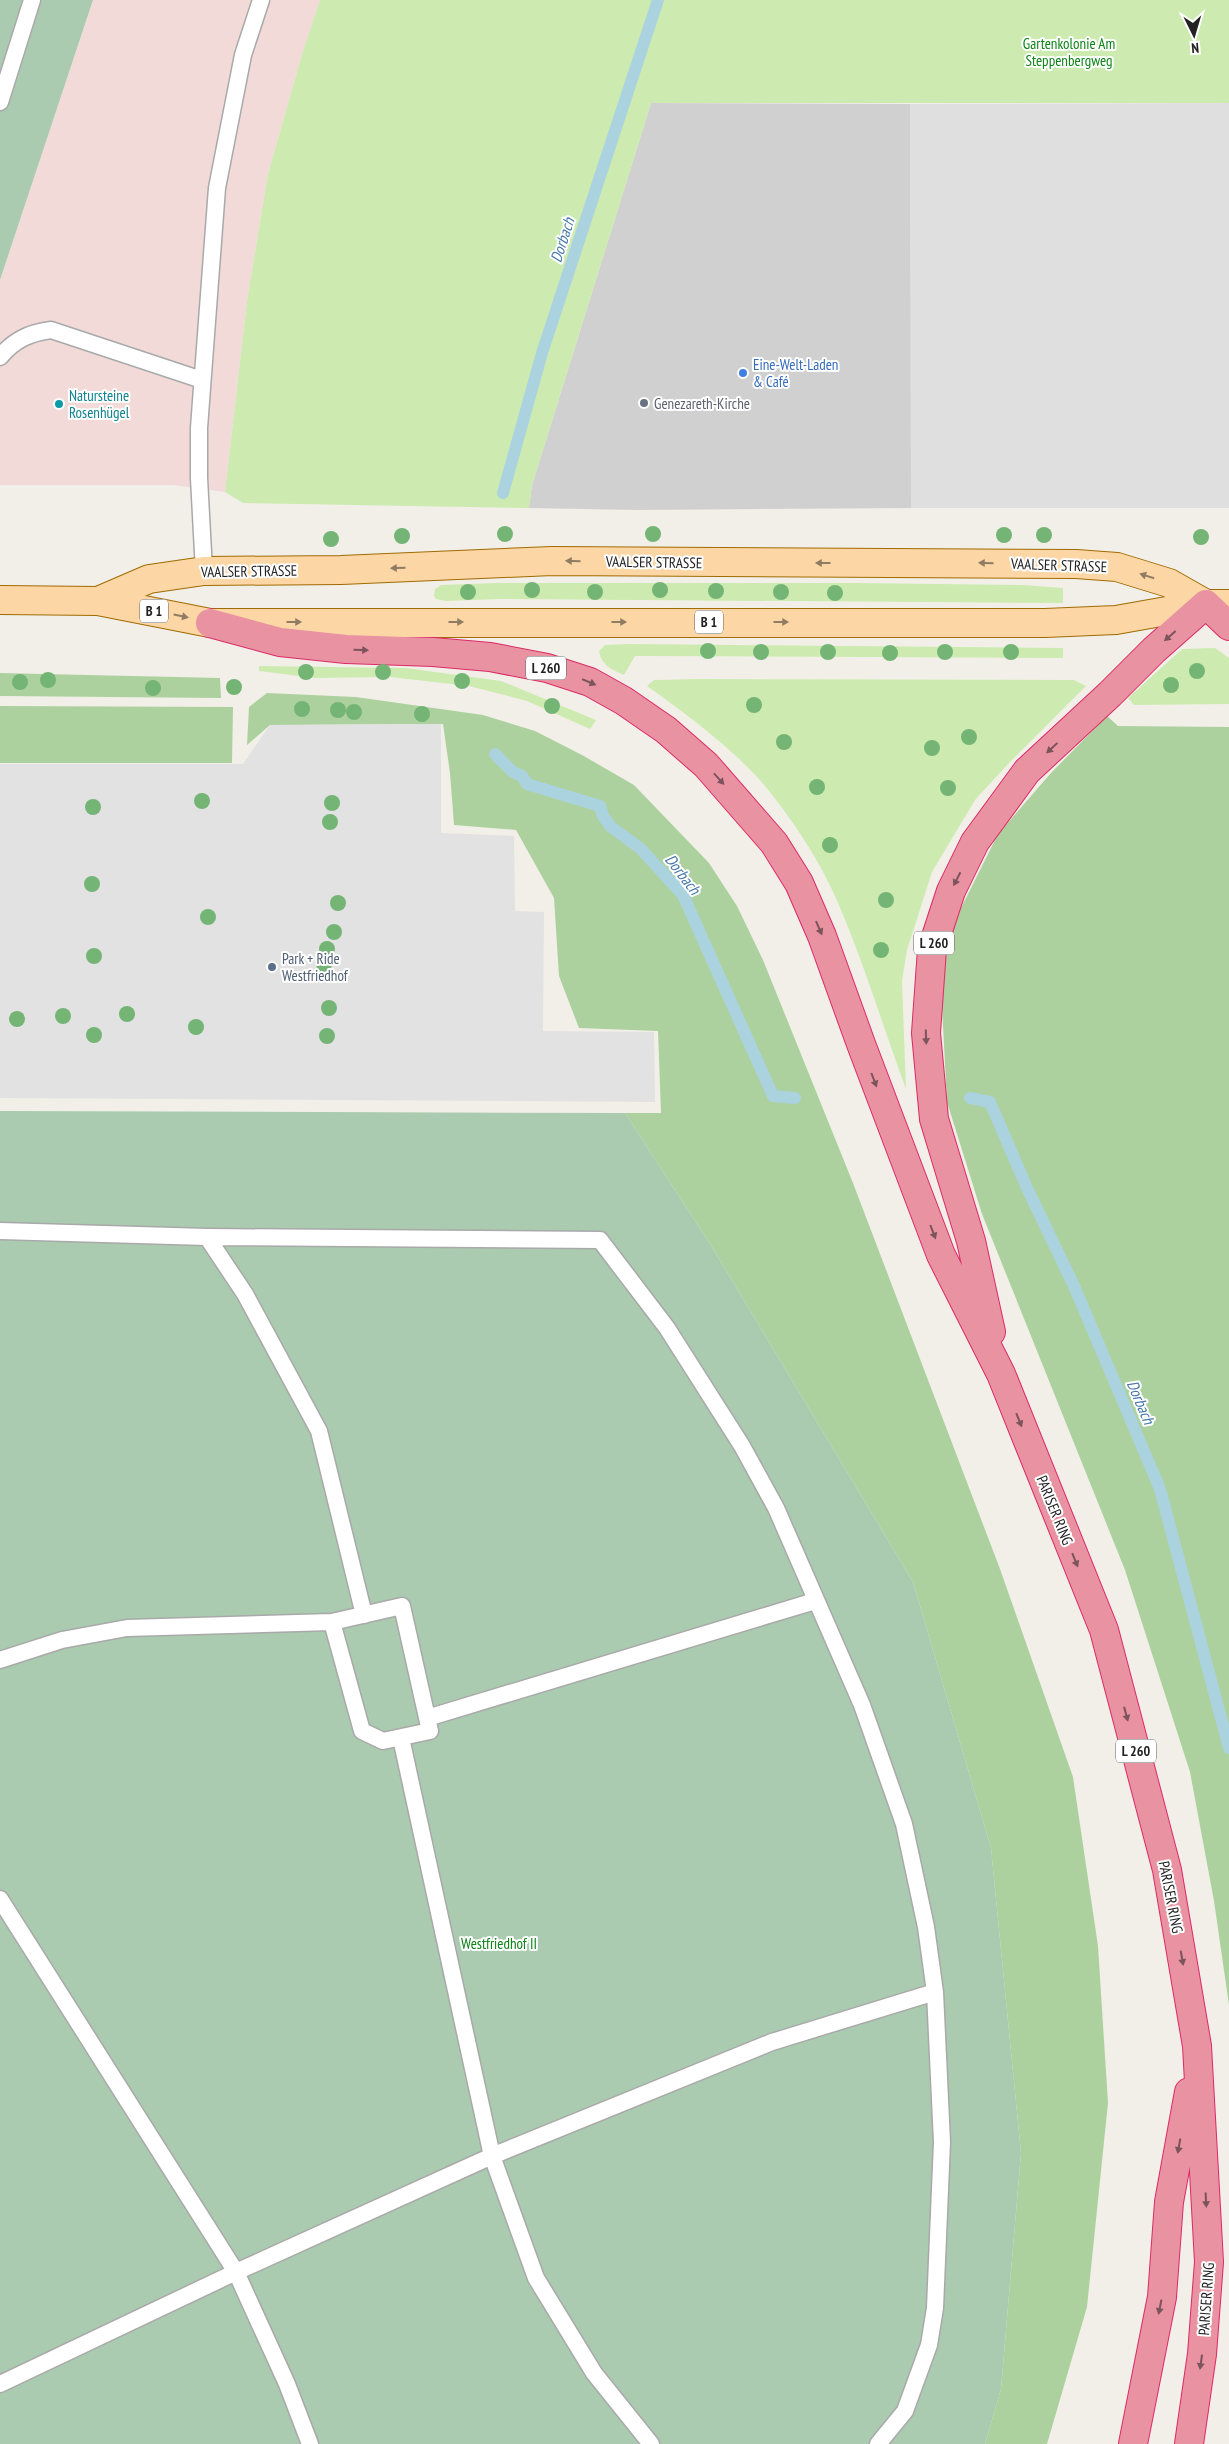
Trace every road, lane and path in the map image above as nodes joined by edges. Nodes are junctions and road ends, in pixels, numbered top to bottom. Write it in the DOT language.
graph roads {
  1 [pos="32,0"];
  2 [pos="262,0"];
  3 [pos="8,51"];
  4 [pos="0,102"];
  5 [pos="0,357"];
  6 [pos="202,380"];
  7 [pos="204,571"];
  8 [pos="0,600"];
  9 [pos="98,601"];
  10 [pos="1218,604"];
  11 [pos="210,623"];
  12 [pos="1229,626"];
  13 [pos="0,1230"];
  14 [pos="207,1236"];
  15 [pos="1001,1374"];
  16 [pos="815,1601"];
  17 [pos="364,1615"];
  18 [pos="332,1622"];
  19 [pos="0,1660"];
  20 [pos="427,1718"];
  21 [pos="401,1738"];
  22 [pos="0,1899"];
  23 [pos="935,1992"];
  24 [pos="1197,2046"];
  25 [pos="492,2156"];
  26 [pos="236,2272"];
  27 [pos="0,2384"];
  28 [pos="310,2444"];
  29 [pos="651,2444"];
  30 [pos="878,2444"];
  31 [pos="1133,2444"];
  32 [pos="1189,2444"];
  1 -- 3 [label="lane"];
  2 -- 6 [label="lane"];
  3 -- 4 [label="lane"];
  5 -- 6 [label="lane"];
  6 -- 7 [label="lane"];
  7 -- 9 [label="main road, VAALSER STRASSE / B 1"];
  10 -- 7 [label="main road, VAALSER STRASSE / B 1, one-way"];
  8 -- 9 [label="main road, VAALSER STRASSE / B 1"];
  9 -- 11 [label="main road, VAALSER STRASSE / B 1, one-way"];
  11 -- 10 [label="main road, VAALSER STRASSE / B 1, one-way"];
  10 -- 12 [label="highway"];
  10 -- 15 [label="highway, L 260, one-way"];
  11 -- 15 [label="highway, L 260, one-way"];
  13 -- 14 [label="lane"];
  14 -- 16 [label="lane"];
  14 -- 17 [label="lane"];
  15 -- 24 [label="highway, PARISER RING / L 260, one-way"];
  16 -- 20 [label="lane"];
  16 -- 23 [label="lane"];
  17 -- 18 [label="lane"];
  17 -- 20 [label="lane"];
  18 -- 19 [label="lane"];
  18 -- 21 [label="lane"];
  20 -- 21 [label="lane"];
  21 -- 25 [label="lane"];
  22 -- 26 [label="lane"];
  23 -- 25 [label="lane"];
  23 -- 30 [label="lane"];
  24 -- 31 [label="highway, one-way"];
  24 -- 32 [label="highway, PARISER RING / L 260, one-way"];
  25 -- 26 [label="lane"];
  25 -- 29 [label="lane"];
  26 -- 27 [label="lane"];
  26 -- 28 [label="lane"];
}
